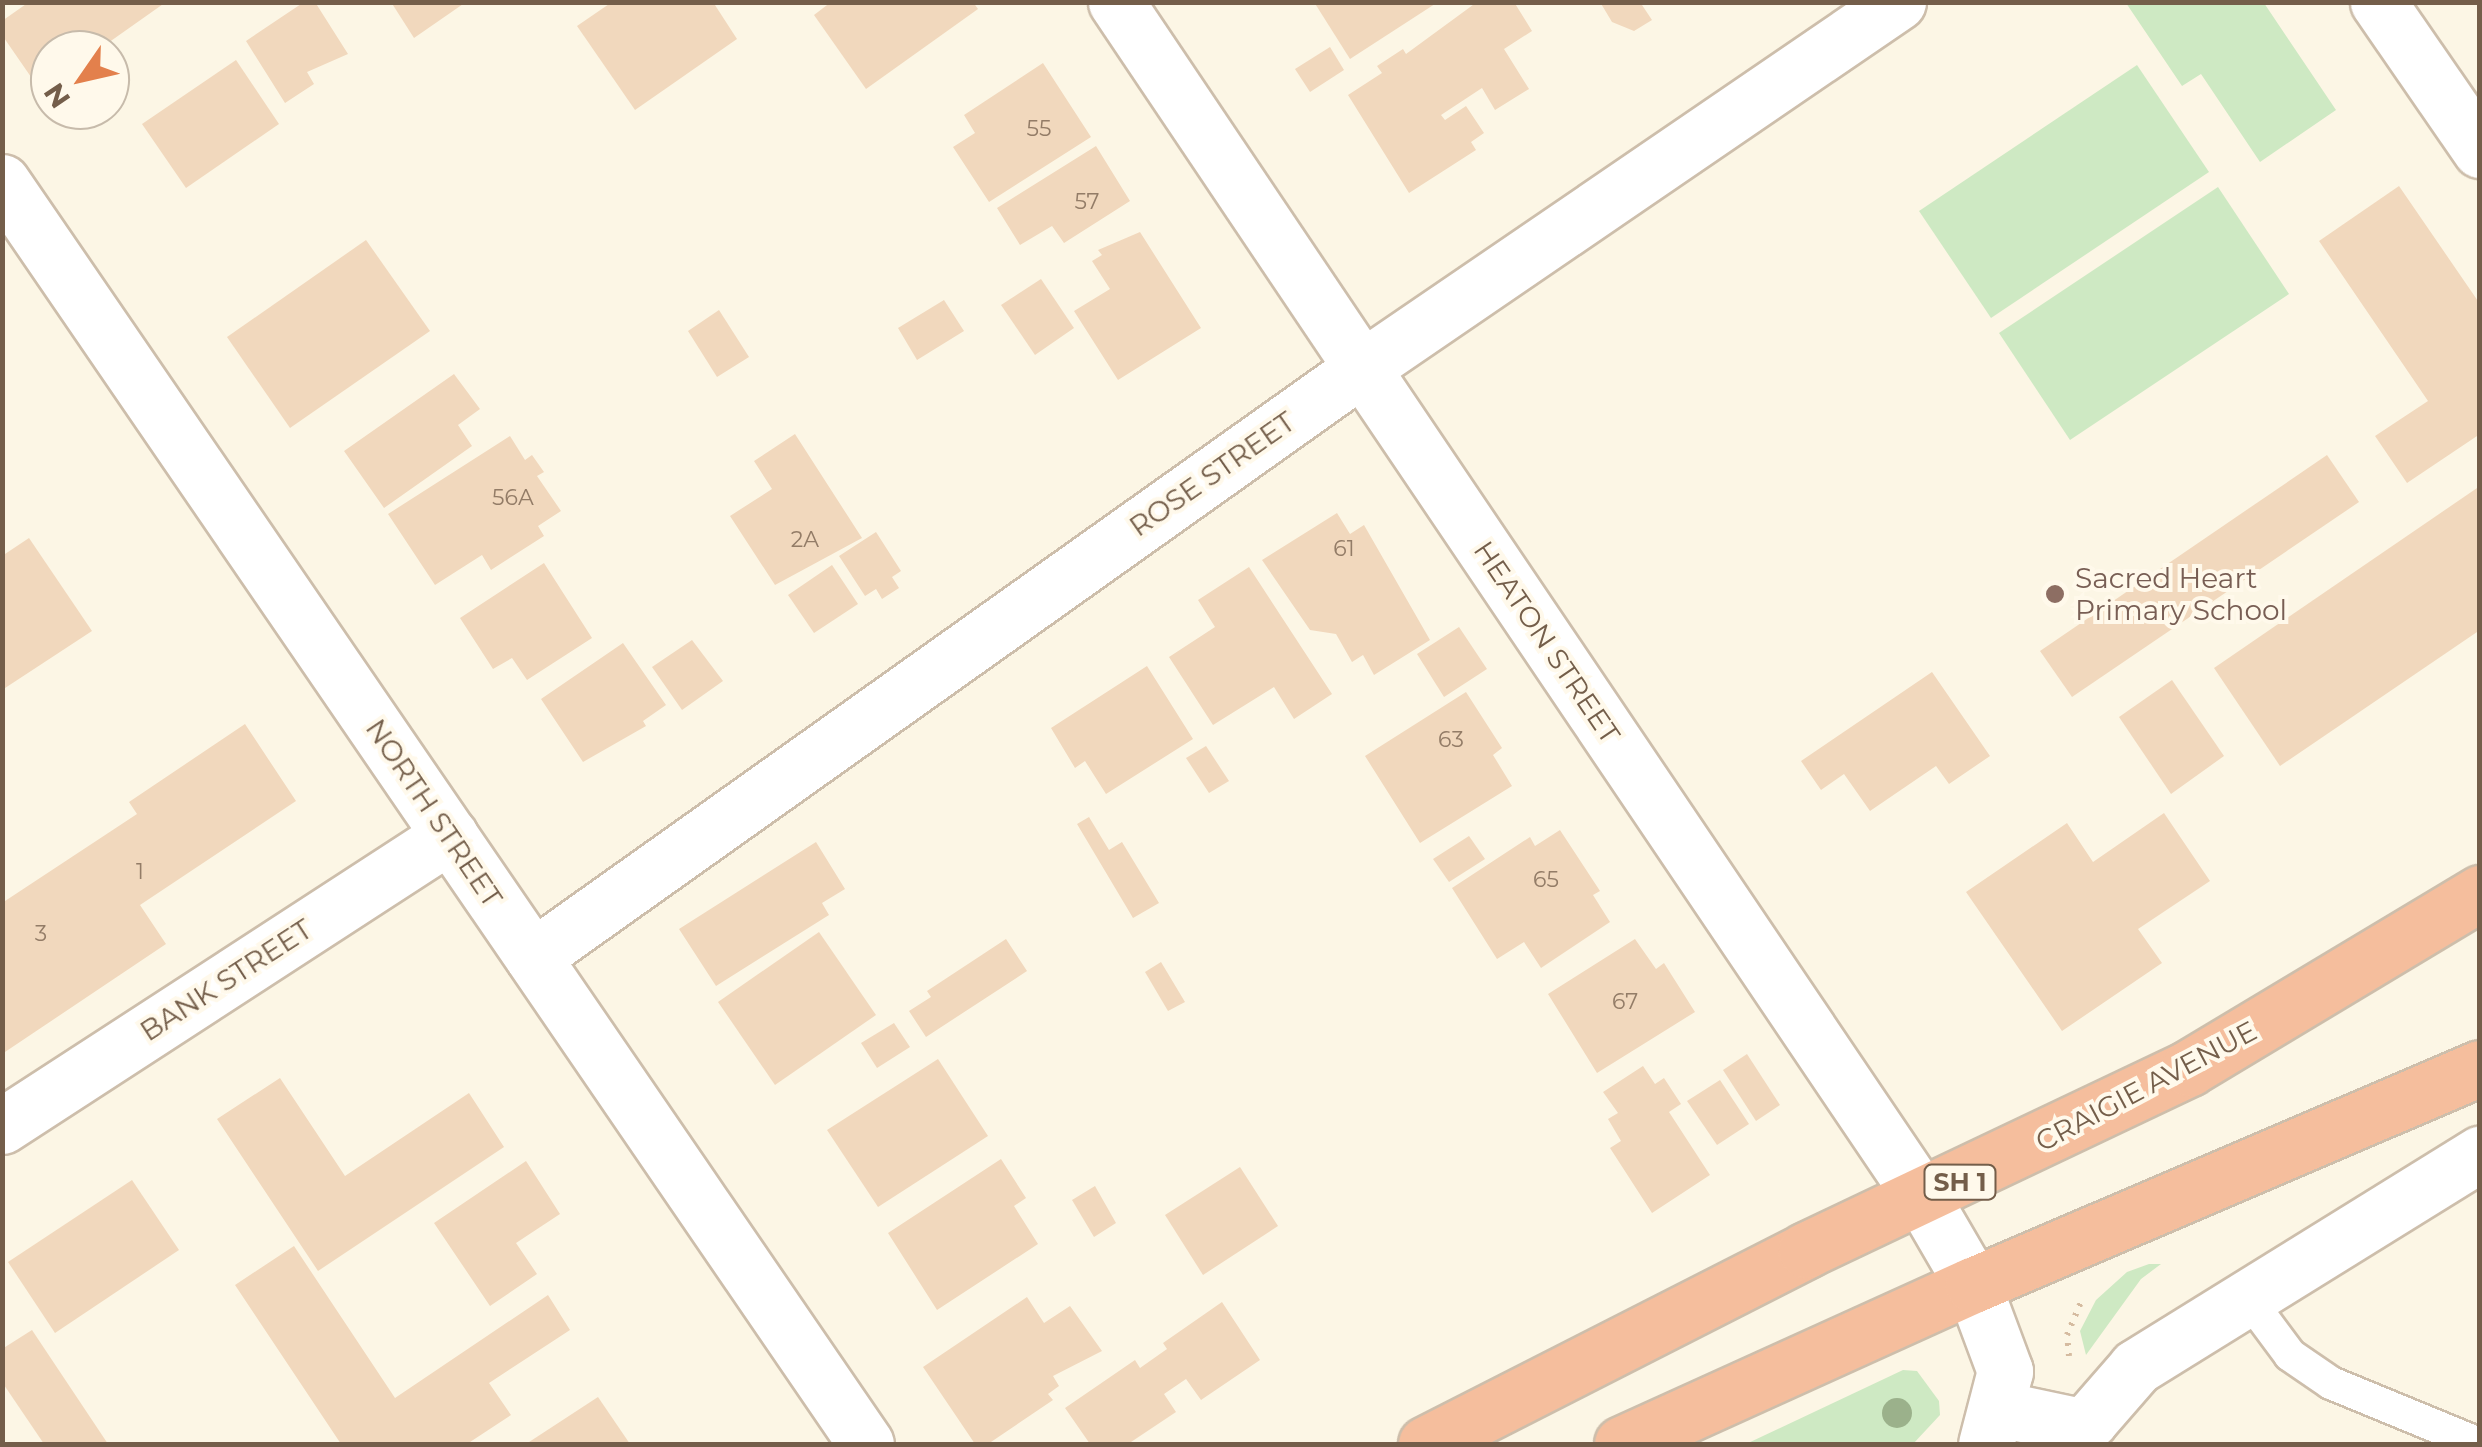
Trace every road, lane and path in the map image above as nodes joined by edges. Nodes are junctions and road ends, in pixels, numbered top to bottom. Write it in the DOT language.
graph roads {
  1 [pos="1116,2"];
  2 [pos="1898,2"];
  3 [pos="2378,2"];
  4 [pos="2480,150"];
  5 [pos="2,182"];
  6 [pos="1362,368"];
  7 [pos="450,835"];
  8 [pos="2480,893"];
  9 [pos="533,957"];
  10 [pos="2480,1068"];
  11 [pos="2,1126"];
  12 [pos="2480,1154"];
  13 [pos="1923,1200"];
  14 [pos="1973,1285"];
  15 [pos="2247,1297"];
  16 [pos="1993,1427"];
  17 [pos="2446,1436"];
  18 [pos="866,1444"];
  19 [pos="1426,1444"];
  20 [pos="1622,1444"];
  21 [pos="2479,1444"];
  1 -- 6 [label="street, HEATON STREET"];
  2 -- 6 [label="street, ROSE STREET"];
  3 -- 4 [label="street"];
  5 -- 7 [label="street, NORTH STREET"];
  6 -- 9 [label="street, ROSE STREET"];
  6 -- 13 [label="street, HEATON STREET"];
  7 -- 9 [label="street, NORTH STREET"];
  7 -- 11 [label="street, BANK STREET"];
  8 -- 13 [label="highway, CRAIGIE AVENUE / SH 1"];
  9 -- 18 [label="street, NORTH STREET"];
  10 -- 14 [label="highway"];
  12 -- 15 [label="street"];
  13 -- 14 [label="street, HEATON STREET"];
  13 -- 19 [label="highway, CRAIGIE AVENUE / SH 1"];
  14 -- 16 [label="street, HEATON STREET"];
  14 -- 20 [label="highway"];
  15 -- 16 [label="street"];
  15 -- 17 [label="lane"];
  17 -- 21 [label="lane"];
}
